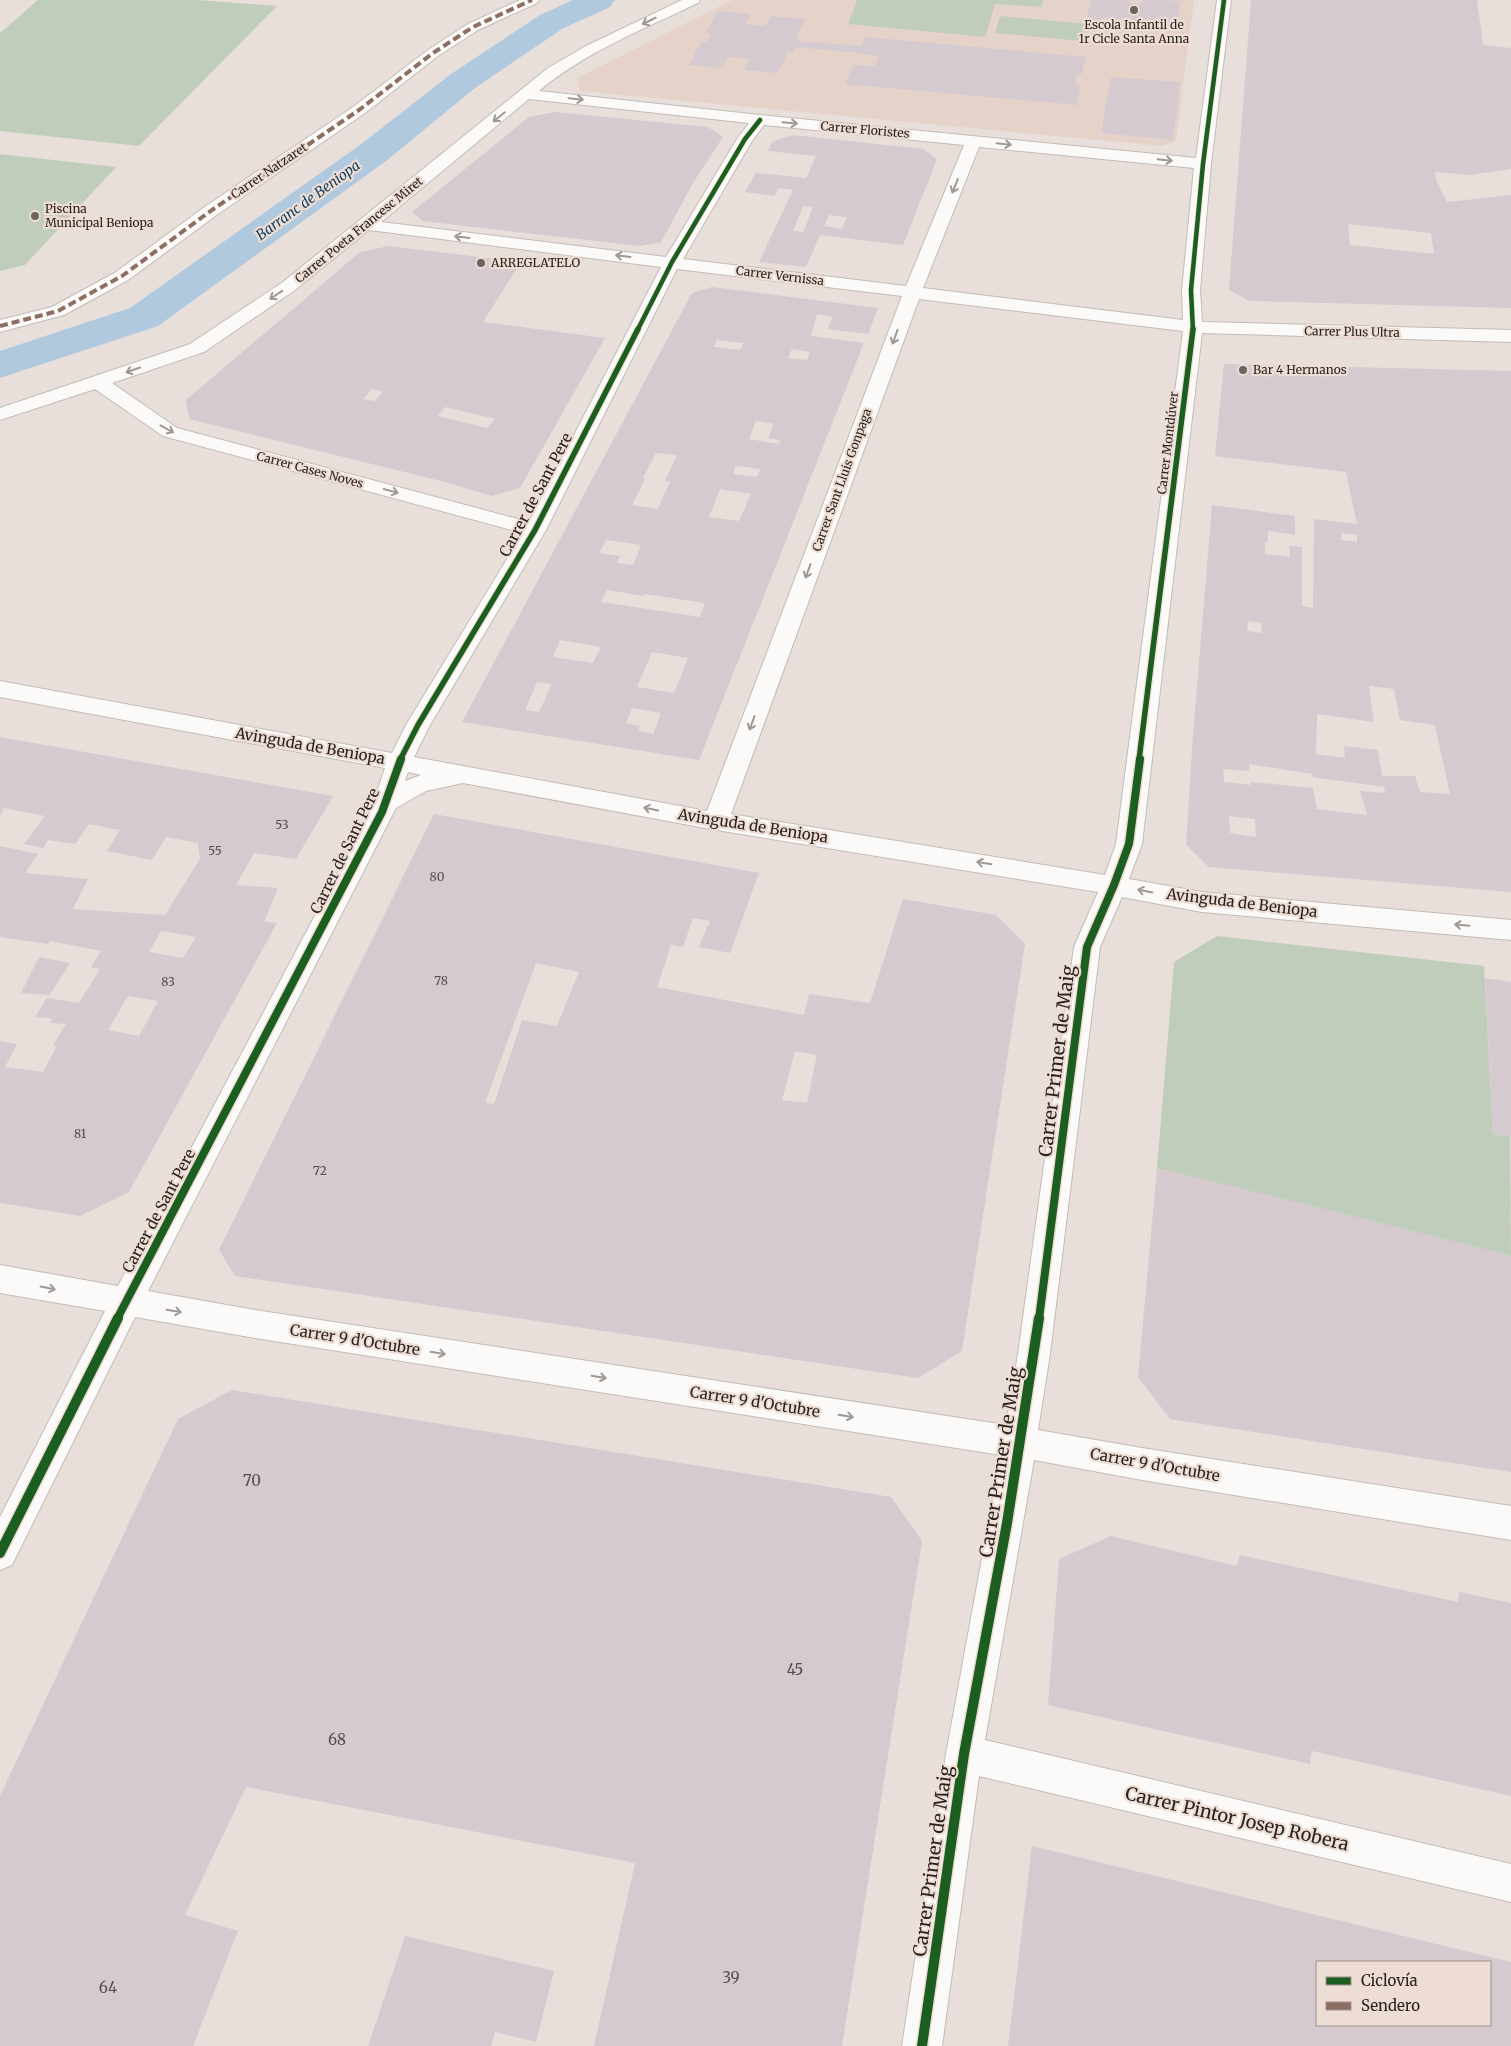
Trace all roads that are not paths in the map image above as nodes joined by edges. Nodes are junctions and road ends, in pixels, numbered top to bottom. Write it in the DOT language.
graph roads {
  1 [pos="532,0"];
  2 [pos="694,0"];
  3 [pos="1224,0"];
  4 [pos="528,94"];
  5 [pos="760,120"];
  6 [pos="974,140"];
  7 [pos="1203,164"];
  8 [pos="367,225"];
  9 [pos="672,262"];
  10 [pos="912,293"];
  11 [pos="0,326"];
  12 [pos="1193,327"];
  13 [pos="1511,336"];
  14 [pos="98,382"];
  15 [pos="0,414"];
  16 [pos="535,530"];
  17 [pos="0,689"];
  18 [pos="400,762"];
  19 [pos="471,775"];
  20 [pos="387,802"];
  21 [pos="716,821"];
  22 [pos="1114,885"];
  23 [pos="1511,930"];
  24 [pos="0,1279"];
  25 [pos="126,1302"];
  26 [pos="1019,1442"];
  27 [pos="1511,1523"];
  28 [pos="0,1553"];
  29 [pos="964,1754"];
  30 [pos="1511,1883"];
  31 [pos="922,2046"];
  1 -- 11 [label="street, Carrer Natzaret"];
  2 -- 4 [label="street, Carrer Poeta Francesc Miret, one-way"];
  3 -- 7 [label="street, Carrer Montdúver"];
  4 -- 5 [label="street, Carrer Floristes, one-way"];
  4 -- 8 [label="street, Carrer Poeta Francesc Miret, one-way"];
  5 -- 6 [label="street, Carrer Floristes, one-way"];
  5 -- 9 [label="street, Carrer de Sant Pere"];
  6 -- 7 [label="street, Carrer Floristes, one-way"];
  6 -- 10 [label="street, Carrer Sant Lluis Gonpaga, one-way"];
  7 -- 12 [label="street, Carrer Montdúver"];
  9 -- 8 [label="street, Carrer Vernissa, one-way"];
  8 -- 14 [label="street, Carrer Poeta Francesc Miret, one-way"];
  9 -- 10 [label="street, Carrer Vernissa"];
  9 -- 16 [label="street, Carrer de Sant Pere"];
  10 -- 12 [label="street, Carrer Vernissa"];
  10 -- 21 [label="street, Carrer Sant Lluis Gonpaga, one-way"];
  12 -- 13 [label="street, Carrer Plus Ultra"];
  12 -- 22 [label="street, Carrer Montdúver"];
  14 -- 15 [label="street, Carrer Poeta Francesc Miret"];
  14 -- 16 [label="street, Carrer Cases Noves, one-way"];
  16 -- 18 [label="street, Carrer de Sant Pere"];
  17 -- 18 [label="street, Avinguda de Beniopa"];
  18 -- 19 [label="street, Avinguda de Beniopa"];
  18 -- 20 [label="street, Carrer de Sant Pere"];
  19 -- 20 [label="street"];
  21 -- 19 [label="street, Avinguda de Beniopa, one-way"];
  20 -- 25 [label="street, Carrer de Sant Pere"];
  22 -- 21 [label="street, Avinguda de Beniopa, one-way"];
  23 -- 22 [label="street, Avinguda de Beniopa, one-way"];
  22 -- 26 [label="street, Carrer Primer de Maig"];
  24 -- 25 [label="street, Carrer 9 d'Octubre, one-way"];
  25 -- 26 [label="street, Carrer 9 d'Octubre, one-way"];
  25 -- 28 [label="street, Carrer de Sant Pere"];
  26 -- 27 [label="street, Carrer 9 d'Octubre"];
  26 -- 29 [label="street, Carrer Primer de Maig"];
  29 -- 30 [label="street, Carrer Pintor Josep Robera"];
  29 -- 31 [label="street, Carrer Primer de Maig"];
}
